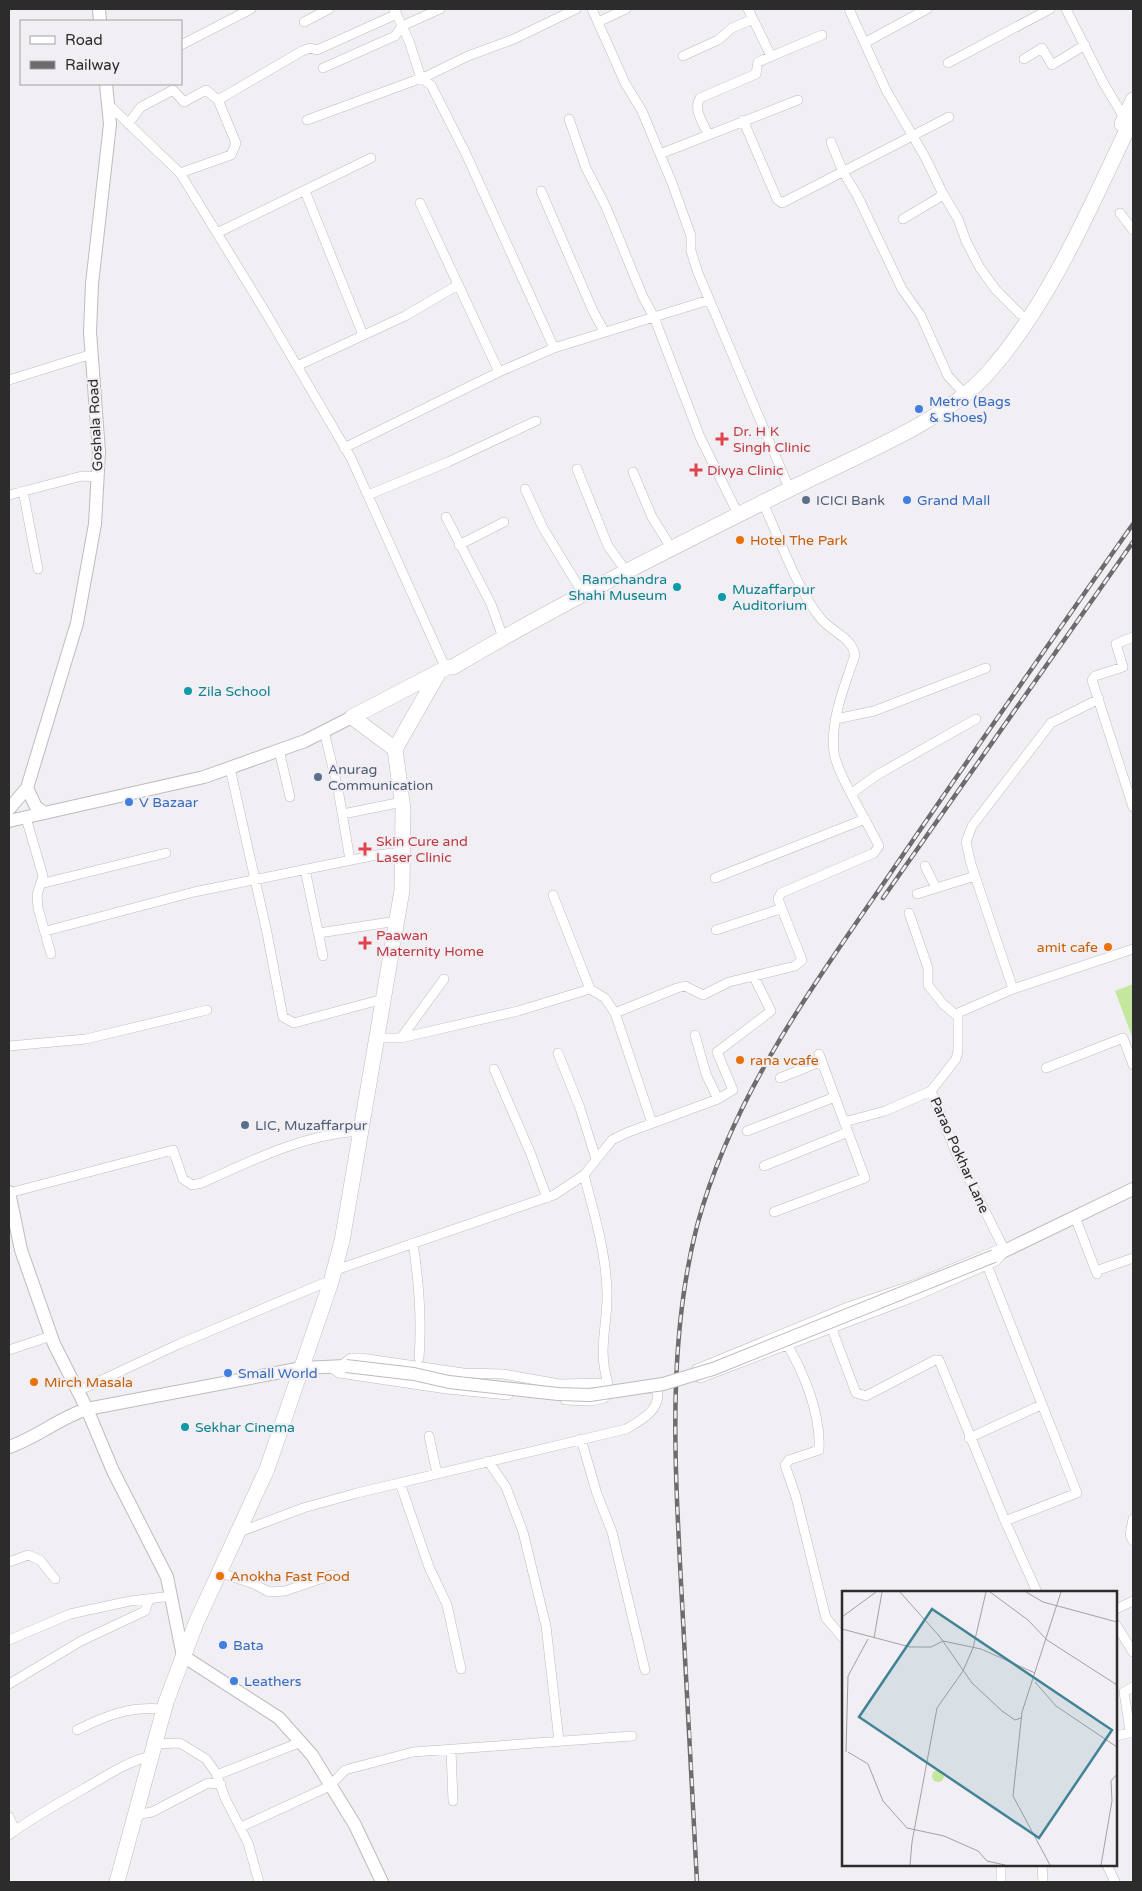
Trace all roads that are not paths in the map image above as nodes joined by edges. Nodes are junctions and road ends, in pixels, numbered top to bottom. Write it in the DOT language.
graph roads {
  1 [pos="251,9"];
  2 [pos="329,9"];
  3 [pos="440,9"];
  4 [pos="576,9"];
  5 [pos="592,9"];
  6 [pos="626,9"];
  7 [pos="748,9"];
  8 [pos="849,9"];
  9 [pos="927,9"];
  10 [pos="1050,9"];
  11 [pos="1066,9"];
  12 [pos="396,12"];
  13 [pos="753,19"];
  14 [pos="304,22"];
  15 [pos="598,22"];
  16 [pos="402,26"];
  17 [pos="822,35"];
  18 [pos="866,42"];
  19 [pos="182,44"];
  20 [pos="1084,45"];
  21 [pos="683,56"];
  22 [pos="771,56"];
  23 [pos="1024,59"];
  24 [pos="948,63"];
  25 [pos="323,68"];
  26 [pos="421,78"];
  27 [pos="106,85"];
  28 [pos="218,100"];
  29 [pos="798,100"];
  30 [pos="1133,100"];
  31 [pos="108,104"];
  32 [pos="949,117"];
  33 [pos="569,119"];
  34 [pos="307,120"];
  35 [pos="744,120"];
  36 [pos="1130,122"];
  37 [pos="128,124"];
  38 [pos="708,134"];
  39 [pos="912,136"];
  40 [pos="830,142"];
  41 [pos="660,154"];
  42 [pos="371,158"];
  43 [pos="843,172"];
  44 [pos="180,173"];
  45 [pos="304,191"];
  46 [pos="541,191"];
  47 [pos="942,192"];
  48 [pos="420,204"];
  49 [pos="1120,213"];
  50 [pos="903,219"];
  51 [pos="1133,230"];
  52 [pos="216,233"];
  53 [pos="458,286"];
  54 [pos="709,300"];
  55 [pos="1020,314"];
  56 [pos="654,317"];
  57 [pos="604,332"];
  58 [pos="363,336"];
  59 [pos="554,348"];
  60 [pos="92,354"];
  61 [pos="297,366"];
  62 [pos="499,372"];
  63 [pos="9,380"];
  64 [pos="960,389"];
  65 [pos="536,421"];
  66 [pos="344,448"];
  67 [pos="577,469"];
  68 [pos="633,472"];
  69 [pos="98,477"];
  70 [pos="786,481"];
  71 [pos="525,489"];
  72 [pos="23,491"];
  73 [pos="9,495"];
  74 [pos="368,495"];
  75 [pos="763,503"];
  76 [pos="734,508"];
  77 [pos="446,517"];
  78 [pos="504,522"];
  79 [pos="667,541"];
  80 [pos="459,545"];
  81 [pos="621,564"];
  82 [pos="38,569"];
  83 [pos="580,587"];
  84 [pos="501,632"];
  85 [pos="1133,637"];
  86 [pos="986,668"];
  87 [pos="445,669"];
  88 [pos="1099,699"];
  89 [pos="352,717"];
  90 [pos="836,719"];
  91 [pos="976,719"];
  92 [pos="324,731"];
  93 [pos="396,749"];
  94 [pos="279,750"];
  95 [pos="230,768"];
  96 [pos="27,788"];
  97 [pos="852,793"];
  98 [pos="290,797"];
  99 [pos="402,802"];
  100 [pos="1133,807"];
  101 [pos="9,809"];
  102 [pos="45,813"];
  103 [pos="343,814"];
  104 [pos="26,818"];
  105 [pos="865,819"];
  106 [pos="9,822"];
  107 [pos="402,852"];
  108 [pos="166,853"];
  109 [pos="350,860"];
  110 [pos="925,866"];
  111 [pos="305,869"];
  112 [pos="975,876"];
  113 [pos="715,878"];
  114 [pos="256,881"];
  115 [pos="40,884"];
  116 [pos="936,888"];
  117 [pos="917,894"];
  118 [pos="553,895"];
  119 [pos="780,909"];
  120 [pos="909,913"];
  121 [pos="397,921"];
  122 [pos="716,930"];
  123 [pos="46,931"];
  124 [pos="319,933"];
  125 [pos="1133,949"];
  126 [pos="51,954"];
  127 [pos="323,956"];
  128 [pos="754,977"];
  129 [pos="444,979"];
  130 [pos="1013,988"];
  131 [pos="590,989"];
  132 [pos="383,999"];
  133 [pos="207,1010"];
  134 [pos="615,1013"];
  135 [pos="957,1016"];
  136 [pos="695,1035"];
  137 [pos="378,1038"];
  138 [pos="402,1038"];
  139 [pos="9,1046"];
  140 [pos="558,1053"];
  141 [pos="1133,1065"];
  142 [pos="494,1068"];
  143 [pos="1046,1068"];
  144 [pos="780,1078"];
  145 [pos="931,1090"];
  146 [pos="835,1098"];
  147 [pos="718,1100"];
  148 [pos="844,1122"];
  149 [pos="652,1123"];
  150 [pos="361,1131"];
  151 [pos="747,1131"];
  152 [pos="848,1132"];
  153 [pos="596,1159"];
  154 [pos="764,1166"];
  155 [pos="584,1175"];
  156 [pos="1133,1189"];
  157 [pos="9,1193"];
  158 [pos="547,1198"];
  159 [pos="774,1212"];
  160 [pos="11,1213"];
  161 [pos="1075,1217"];
  162 [pos="413,1243"];
  163 [pos="996,1258"];
  164 [pos="1133,1258"];
  165 [pos="332,1277"];
  166 [pos="827,1316"];
  167 [pos="832,1328"];
  168 [pos="780,1334"];
  169 [pos="52,1336"];
  170 [pos="787,1345"];
  171 [pos="9,1350"];
  172 [pos="419,1358"];
  173 [pos="338,1367"];
  174 [pos="302,1368"];
  175 [pos="78,1391"];
  176 [pos="1041,1405"];
  177 [pos="87,1409"];
  178 [pos="429,1436"];
  179 [pos="969,1438"];
  180 [pos="581,1439"];
  181 [pos="9,1447"];
  182 [pos="488,1461"];
  183 [pos="437,1474"];
  184 [pos="400,1483"];
  185 [pos="1133,1519"];
  186 [pos="1005,1521"];
  187 [pos="237,1533"];
  188 [pos="1133,1541"];
  189 [pos="9,1562"];
  190 [pos="218,1572"];
  191 [pos="332,1575"];
  192 [pos="56,1579"];
  193 [pos="1037,1591"];
  194 [pos="172,1596"];
  195 [pos="148,1599"];
  196 [pos="1133,1601"];
  197 [pos="1117,1608"];
  198 [pos="1117,1627"];
  199 [pos="842,1637"];
  200 [pos="9,1640"];
  201 [pos="1133,1652"];
  202 [pos="184,1656"];
  203 [pos="462,1669"];
  204 [pos="645,1670"];
  205 [pos="9,1684"];
  206 [pos="1133,1687"];
  207 [pos="164,1709"];
  208 [pos="77,1730"];
  209 [pos="1132,1731"];
  210 [pos="632,1736"];
  211 [pos="1117,1736"];
  212 [pos="560,1741"];
  213 [pos="301,1742"];
  214 [pos="153,1750"];
  215 [pos="451,1750"];
  216 [pos="219,1779"];
  217 [pos="330,1786"];
  218 [pos="453,1801"];
  219 [pos="135,1815"];
  220 [pos="9,1817"];
  221 [pos="241,1827"];
  222 [pos="12,1832"];
  223 [pos="373,1863"];
  224 [pos="1042,1866"];
  225 [pos="1107,1866"];
  226 [pos="1001,1869"];
  227 [pos="117,1882"];
  228 [pos="259,1882"];
  229 [pos="375,1882"];
  230 [pos="382,1882"];
  231 [pos="388,1882"];
  232 [pos="1001,1882"];
  233 [pos="1043,1882"];
  234 [pos="1115,1882"];
  1 -- 19 [label="street"];
  2 -- 14 [label="street"];
  3 -- 16 [label="street"];
  4 -- 26 [label="street"];
  5 -- 15 [label="street"];
  6 -- 15 [label="street"];
  7 -- 13 [label="street"];
  8 -- 18 [label="street"];
  9 -- 18 [label="street"];
  10 -- 24 [label="street"];
  11 -- 20 [label="street"];
  12 -- 16 [label="street"];
  12 -- 28 [label="street"];
  13 -- 21 [label="street"];
  13 -- 22 [label="street"];
  15 -- 41 [label="street"];
  16 -- 25 [label="street"];
  16 -- 26 [label="street"];
  17 -- 22 [label="street"];
  18 -- 39 [label="street"];
  20 -- 23 [label="street"];
  20 -- 36 [label="street"];
  22 -- 38 [label="street"];
  26 -- 34 [label="street"];
  26 -- 59 [label="street"];
  27 -- 31 [label="main road, Goshala Road"];
  28 -- 37 [label="street"];
  28 -- 44 [label="street"];
  29 -- 35 [label="street"];
  30 -- 36 [label="main road"];
  31 -- 37 [label="street"];
  31 -- 60 [label="main road, Goshala Road"];
  32 -- 39 [label="street"];
  33 -- 56 [label="street"];
  35 -- 38 [label="street"];
  35 -- 43 [label="street"];
  36 -- 55 [label="main road"];
  36 -- 75 [label="main road"];
  37 -- 44 [label="street"];
  38 -- 41 [label="street"];
  39 -- 43 [label="street"];
  39 -- 47 [label="street"];
  40 -- 43 [label="street"];
  41 -- 54 [label="street"];
  42 -- 45 [label="street"];
  43 -- 64 [label="street"];
  44 -- 52 [label="street"];
  45 -- 52 [label="street"];
  45 -- 58 [label="street"];
  46 -- 57 [label="street"];
  47 -- 50 [label="street"];
  47 -- 55 [label="street"];
  48 -- 53 [label="street"];
  49 -- 51 [label="street"];
  52 -- 61 [label="street"];
  53 -- 58 [label="street"];
  53 -- 62 [label="street"];
  54 -- 56 [label="street"];
  54 -- 70 [label="street"];
  55 -- 64 [label="main road"];
  56 -- 57 [label="street"];
  56 -- 76 [label="street"];
  57 -- 59 [label="street"];
  58 -- 61 [label="street"];
  59 -- 62 [label="street"];
  60 -- 63 [label="street"];
  60 -- 69 [label="main road, Goshala Road"];
  61 -- 66 [label="street"];
  62 -- 66 [label="street"];
  64 -- 70 [label="main road"];
  65 -- 74 [label="street"];
  66 -- 74 [label="street"];
  67 -- 81 [label="street"];
  68 -- 79 [label="street"];
  69 -- 72 [label="street"];
  69 -- 96 [label="main road, Goshala Road"];
  70 -- 76 [label="main road"];
  71 -- 83 [label="street"];
  72 -- 73 [label="street"];
  72 -- 82 [label="street"];
  74 -- 87 [label="street"];
  75 -- 87 [label="main road"];
  75 -- 90 [label="street"];
  76 -- 79 [label="main road"];
  77 -- 80 [label="street"];
  78 -- 80 [label="street"];
  79 -- 81 [label="main road"];
  80 -- 84 [label="street"];
  81 -- 83 [label="main road"];
  83 -- 84 [label="main road"];
  84 -- 87 [label="main road"];
  85 -- 88 [label="street"];
  86 -- 90 [label="street"];
  87 -- 89 [label="main road"];
  87 -- 93 [label="main road"];
  88 -- 100 [label="street"];
  88 -- 112 [label="street"];
  89 -- 92 [label="main road"];
  89 -- 93 [label="main road"];
  90 -- 97 [label="street"];
  91 -- 97 [label="street"];
  92 -- 94 [label="main road"];
  92 -- 103 [label="street"];
  93 -- 99 [label="main road"];
  94 -- 95 [label="main road"];
  94 -- 98 [label="street"];
  95 -- 102 [label="main road"];
  95 -- 114 [label="street"];
  96 -- 101 [label="main road"];
  96 -- 102 [label="main road"];
  97 -- 105 [label="street"];
  99 -- 103 [label="street"];
  99 -- 107 [label="main road"];
  102 -- 104 [label="main road"];
  103 -- 109 [label="street"];
  104 -- 106 [label="main road"];
  104 -- 115 [label="street"];
  105 -- 113 [label="street"];
  105 -- 119 [label="street"];
  107 -- 109 [label="street"];
  107 -- 121 [label="main road"];
  108 -- 115 [label="street"];
  109 -- 111 [label="street"];
  110 -- 116 [label="street"];
  111 -- 114 [label="street"];
  111 -- 124 [label="street"];
  112 -- 116 [label="street"];
  112 -- 130 [label="street"];
  114 -- 123 [label="street"];
  114 -- 132 [label="street"];
  115 -- 123 [label="street"];
  116 -- 117 [label="street"];
  118 -- 131 [label="street"];
  119 -- 122 [label="street"];
  119 -- 128 [label="street"];
  120 -- 135 [label="street"];
  121 -- 124 [label="street"];
  121 -- 132 [label="main road"];
  123 -- 126 [label="street"];
  124 -- 127 [label="street"];
  125 -- 130 [label="street"];
  128 -- 134 [label="street"];
  128 -- 147 [label="street"];
  129 -- 138 [label="street"];
  130 -- 135 [label="street"];
  131 -- 134 [label="street"];
  131 -- 138 [label="street"];
  132 -- 137 [label="main road"];
  133 -- 139 [label="street"];
  134 -- 149 [label="street"];
  135 -- 145 [label="street, Parao Pokhar Lane"];
  136 -- 147 [label="street"];
  137 -- 138 [label="street"];
  137 -- 150 [label="main road"];
  140 -- 153 [label="street"];
  141 -- 143 [label="street"];
  142 -- 158 [label="street"];
  144 -- 146 [label="street"];
  145 -- 148 [label="street"];
  145 -- 163 [label="street, Parao Pokhar Lane"];
  146 -- 148 [label="street"];
  146 -- 151 [label="street"];
  147 -- 149 [label="street"];
  148 -- 152 [label="street"];
  149 -- 153 [label="street"];
  150 -- 157 [label="street"];
  150 -- 165 [label="main road"];
  152 -- 154 [label="street"];
  152 -- 159 [label="street"];
  153 -- 155 [label="street"];
  155 -- 158 [label="street"];
  155 -- 173 [label="street"];
  156 -- 161 [label="main road"];
  157 -- 160 [label="main road"];
  158 -- 162 [label="street"];
  160 -- 169 [label="main road"];
  161 -- 163 [label="main road"];
  161 -- 164 [label="street"];
  162 -- 165 [label="street"];
  162 -- 172 [label="street"];
  163 -- 166 [label="street"];
  163 -- 167 [label="street"];
  163 -- 173 [label="main road, bridge"];
  163 -- 176 [label="street, Parao Pokhar Lane"];
  165 -- 174 [label="main road"];
  165 -- 175 [label="street"];
  166 -- 167 [label="street"];
  166 -- 168 [label="street"];
  167 -- 170 [label="street"];
  167 -- 179 [label="street"];
  168 -- 170 [label="street"];
  168 -- 170 [label="street"];
  169 -- 171 [label="street"];
  169 -- 175 [label="main road"];
  170 -- 199 [label="street"];
  173 -- 174 [label="main road"];
  173 -- 180 [label="street"];
  174 -- 177 [label="main road"];
  174 -- 187 [label="main road"];
  175 -- 177 [label="main road"];
  176 -- 179 [label="street"];
  176 -- 186 [label="street, Parao Pokhar Lane"];
  177 -- 181 [label="main road"];
  177 -- 194 [label="main road"];
  178 -- 183 [label="street"];
  179 -- 186 [label="street"];
  180 -- 182 [label="street"];
  180 -- 204 [label="street"];
  182 -- 183 [label="street"];
  182 -- 212 [label="street"];
  183 -- 184 [label="street"];
  184 -- 187 [label="street"];
  184 -- 203 [label="street"];
  185 -- 188 [label="street"];
  186 -- 193 [label="street"];
  187 -- 190 [label="main road"];
  189 -- 192 [label="street"];
  190 -- 191 [label="street"];
  190 -- 202 [label="main road"];
  194 -- 195 [label="street"];
  194 -- 202 [label="main road"];
  195 -- 200 [label="street"];
  195 -- 205 [label="street"];
  196 -- 197 [label="street"];
  198 -- 201 [label="street"];
  202 -- 207 [label="main road"];
  202 -- 213 [label="main road"];
  206 -- 209 [label="street"];
  207 -- 208 [label="street"];
  207 -- 214 [label="main road"];
  209 -- 211 [label="street"];
  210 -- 212 [label="street"];
  212 -- 215 [label="street"];
  213 -- 216 [label="street"];
  213 -- 217 [label="main road"];
  214 -- 216 [label="street"];
  214 -- 219 [label="main road"];
  214 -- 222 [label="street"];
  215 -- 217 [label="street"];
  215 -- 218 [label="street"];
  216 -- 219 [label="street"];
  216 -- 221 [label="street"];
  217 -- 221 [label="street"];
  217 -- 223 [label="main road"];
  219 -- 227 [label="main road"];
  220 -- 222 [label="street"];
  221 -- 228 [label="street"];
  223 -- 229 [label="main road"];
  223 -- 230 [label="main road"];
  223 -- 231 [label="main road"];
  224 -- 233 [label="street"];
  225 -- 234 [label="street"];
  226 -- 232 [label="street"];
}
